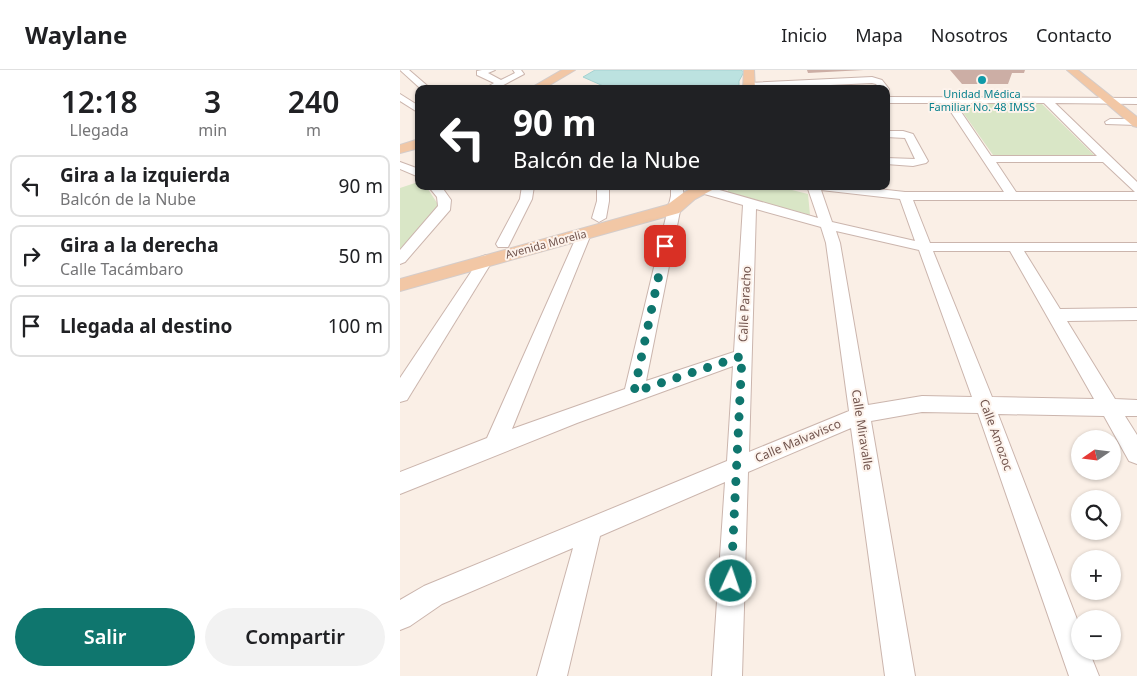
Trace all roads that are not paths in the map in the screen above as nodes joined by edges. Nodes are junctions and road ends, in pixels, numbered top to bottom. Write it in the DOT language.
graph roads {
  1 [pos="404,70"];
  2 [pos="490,70"];
  3 [pos="516,70"];
  4 [pos="563,70"];
  5 [pos="749,70"];
  6 [pos="1072,70"];
  7 [pos="1090,70"];
  8 [pos="478,71"];
  9 [pos="575,72"];
  10 [pos="500,83"];
  11 [pos="422,85"];
  12 [pos="496,85"];
  13 [pos="535,85"];
  14 [pos="544,85"];
  15 [pos="560,85"];
  16 [pos="749,85"];
  17 [pos="795,85"];
  18 [pos="881,85"];
  19 [pos="400,98"];
  20 [pos="890,100"];
  21 [pos="948,100"];
  22 [pos="890,101"];
  23 [pos="1047,101"];
  24 [pos="1109,101"];
  25 [pos="1132,101"];
  26 [pos="415,107"];
  27 [pos="1137,109"];
  28 [pos="894,111"];
  29 [pos="1110,122"];
  30 [pos="1136,123"];
  31 [pos="890,134"];
  32 [pos="415,144"];
  33 [pos="400,150"];
  34 [pos="415,153"];
  35 [pos="400,158"];
  36 [pos="987,158"];
  37 [pos="1107,159"];
  38 [pos="890,161"];
  39 [pos="400,165"];
  40 [pos="415,172"];
  41 [pos="415,176"];
  42 [pos="406,181"];
  43 [pos="1137,188"];
  44 [pos="437,190"];
  45 [pos="527,190"];
  46 [pos="603,190"];
  47 [pos="701,190"];
  48 [pos="713,190"];
  49 [pos="815,190"];
  50 [pos="870,190"];
  51 [pos="1012,195"];
  52 [pos="905,196"];
  53 [pos="1137,196"];
  54 [pos="679,197"];
  55 [pos="750,202"];
  56 [pos="600,218"];
  57 [pos="827,224"];
  58 [pos="584,234"];
  59 [pos="503,244"];
  60 [pos="923,247"];
  61 [pos="1137,247"];
  62 [pos="1015,248"];
  63 [pos="400,259"];
  64 [pos="486,260"];
  65 [pos="400,274"];
  66 [pos="400,285"];
  67 [pos="1137,314"];
  68 [pos="1056,315"];
  69 [pos="742,356"];
  70 [pos="634,392"];
  71 [pos="400,394"];
  72 [pos="985,405"];
  73 [pos="1110,408"];
  74 [pos="1137,408"];
  75 [pos="860,415"];
  76 [pos="496,443"];
  77 [pos="1137,454"];
  78 [pos="737,468"];
  79 [pos="400,483"];
  80 [pos="590,529"];
  81 [pos="400,616"];
  82 [pos="552,676"];
  83 [pos="727,676"];
  84 [pos="900,676"];
  85 [pos="1084,676"];
  1 -- 11 [label="street"];
  2 -- 8 [label="street"];
  3 -- 10 [label="street"];
  4 -- 13 [label="main road"];
  5 -- 16 [label="main road"];
  6 -- 24 [label="main road"];
  7 -- 25 [label="main road"];
  8 -- 10 [label="street"];
  9 -- 14 [label="main road"];
  9 -- 15 [label="main road"];
  10 -- 12 [label="street"];
  17 -- 18 [label="street"];
  19 -- 26 [label="street"];
  20 -- 21 [label="street"];
  21 -- 23 [label="street"];
  21 -- 36 [label="street"];
  22 -- 28 [label="street"];
  23 -- 24 [label="street"];
  23 -- 37 [label="street"];
  24 -- 25 [label="street"];
  24 -- 30 [label="main road"];
  25 -- 27 [label="main road"];
  29 -- 30 [label="street"];
  31 -- 38 [label="street"];
  32 -- 33 [label="main road"];
  34 -- 35 [label="main road"];
  36 -- 37 [label="street"];
  36 -- 51 [label="street"];
  37 -- 43 [label="street"];
  39 -- 40 [label="street"];
  41 -- 42 [label="street"];
  44 -- 63 [label="street"];
  45 -- 59 [label="street"];
  46 -- 56 [label="street"];
  47 -- 54 [label="main road, Avenida Morelia"];
  48 -- 55 [label="street"];
  49 -- 57 [label="street, Calle Miravalle"];
  50 -- 52 [label="street"];
  51 -- 52 [label="street"];
  51 -- 53 [label="street"];
  52 -- 60 [label="street, Calle Amozoc"];
  54 -- 56 [label="main road, Avenida Morelia"];
  54 -- 58 [label="main road, Avenida Morelia"];
  54 -- 70 [label="street"];
  55 -- 57 [label="street"];
  55 -- 69 [label="street, Calle Paracho"];
  56 -- 59 [label="main road, Avenida Morelia"];
  57 -- 60 [label="street"];
  57 -- 75 [label="street, Calle Miravalle"];
  58 -- 64 [label="main road, Avenida Morelia"];
  58 -- 76 [label="street"];
  59 -- 65 [label="main road, Avenida Morelia"];
  60 -- 62 [label="street"];
  60 -- 72 [label="street, Calle Amozoc"];
  61 -- 62 [label="street"];
  62 -- 68 [label="street"];
  64 -- 66 [label="main road, Avenida Morelia"];
  64 -- 71 [label="street"];
  67 -- 68 [label="street"];
  68 -- 73 [label="street"];
  69 -- 70 [label="street"];
  69 -- 78 [label="street, Calle Paracho"];
  70 -- 76 [label="street"];
  72 -- 73 [label="street, Calle Malvavisco"];
  72 -- 75 [label="street, Calle Malvavisco"];
  72 -- 85 [label="street, Calle Amozoc"];
  73 -- 74 [label="street, Calle Malvavisco"];
  73 -- 77 [label="street"];
  75 -- 78 [label="street, Calle Malvavisco"];
  75 -- 84 [label="street, Calle Miravalle"];
  76 -- 79 [label="street"];
  78 -- 80 [label="street, Calle Malvavisco"];
  78 -- 83 [label="street, Calle Paracho"];
  80 -- 81 [label="street, Calle Malvavisco"];
  80 -- 82 [label="street"];
}
